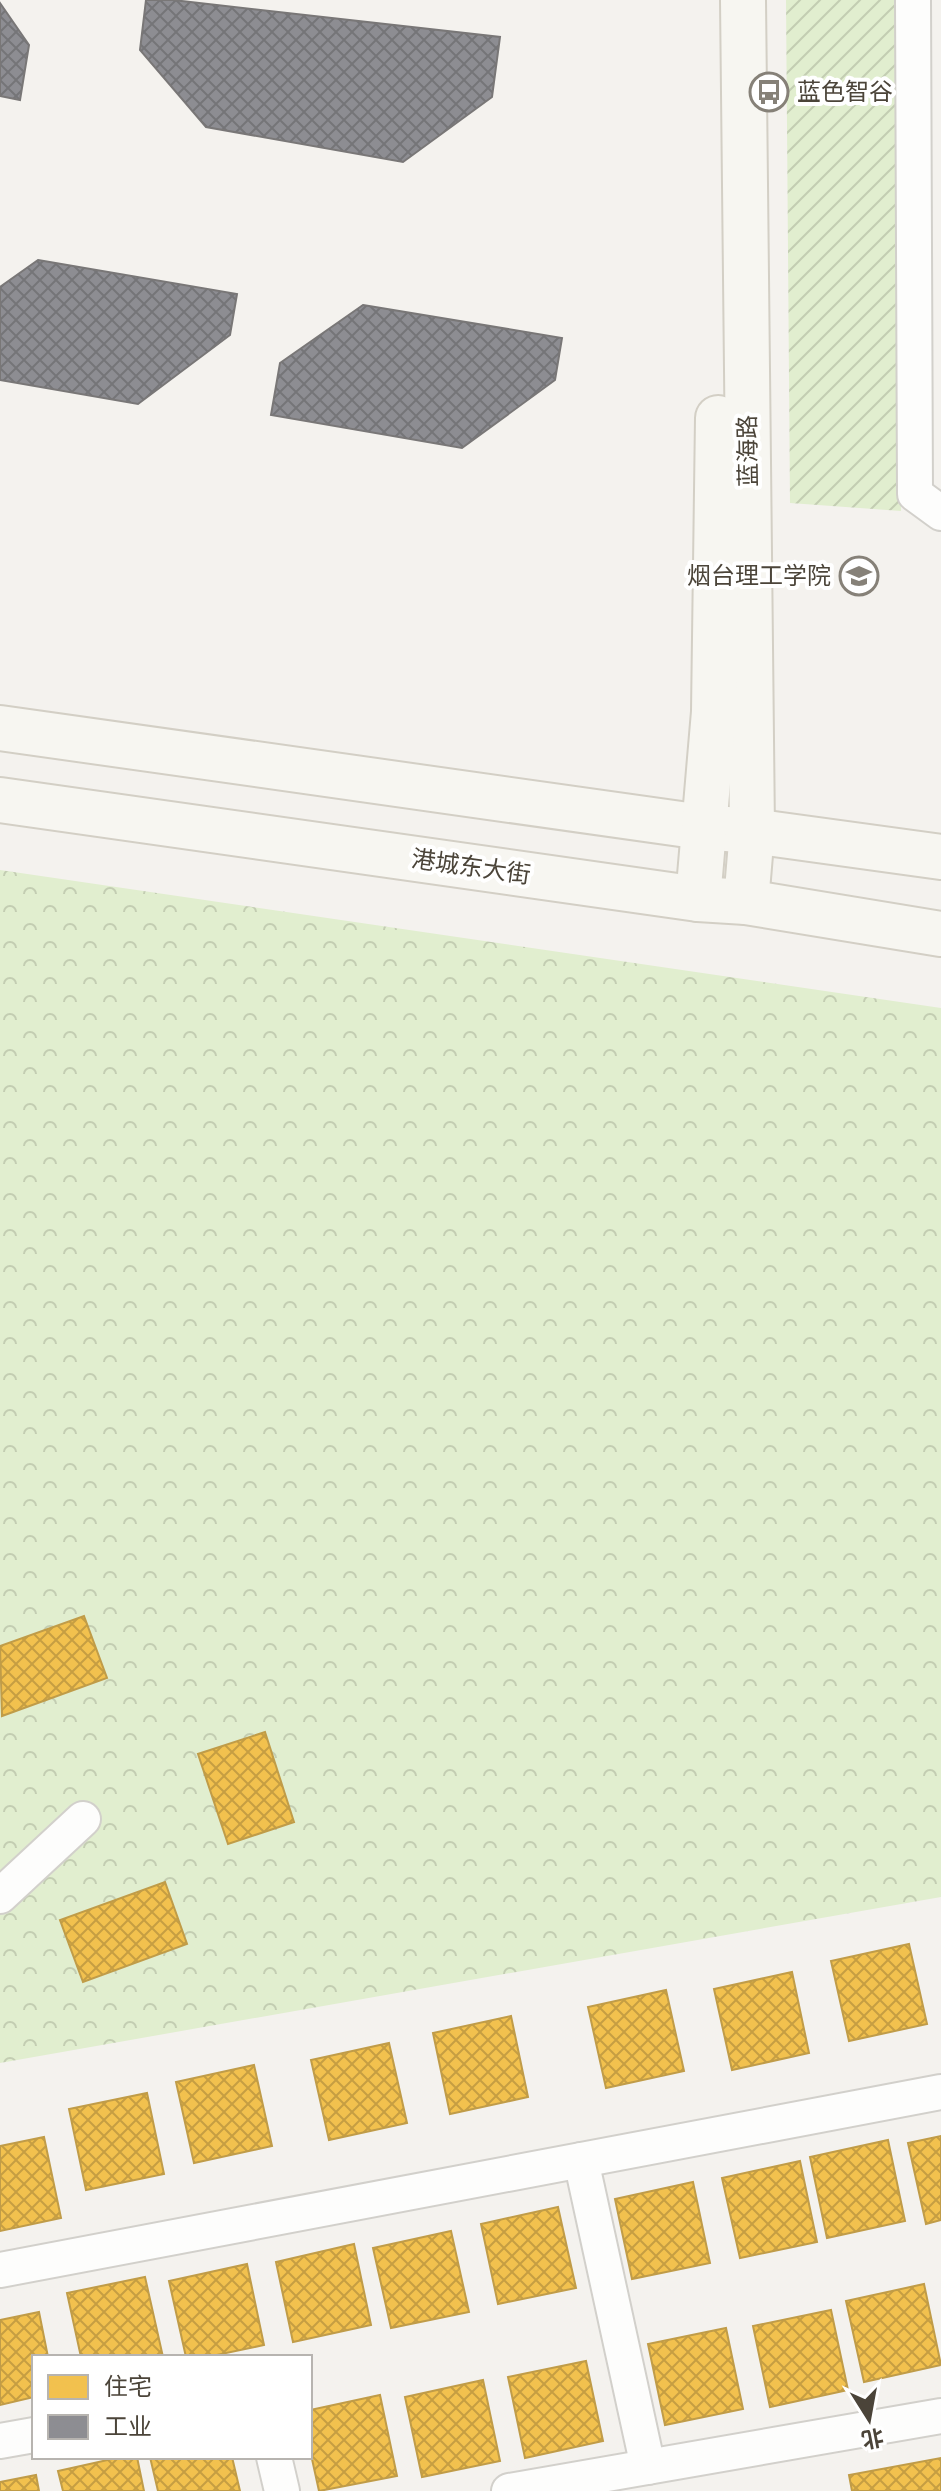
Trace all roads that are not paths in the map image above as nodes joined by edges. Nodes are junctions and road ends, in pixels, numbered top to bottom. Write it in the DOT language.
graph roads {
  1 [pos="713,0"];
  2 [pos="743,0"];
  3 [pos="913,0"];
  4 [pos="941,513"];
  5 [pos="0,728"];
  6 [pos="0,800"];
  7 [pos="702,827"];
  8 [pos="752,831"];
  9 [pos="941,857"];
  10 [pos="698,899"];
  11 [pos="746,902"];
  12 [pos="941,934"];
  13 [pos="83,1819"];
  14 [pos="0,1896"];
  15 [pos="941,2092"];
  16 [pos="581,2160"];
  17 [pos="0,2270"];
  18 [pos="941,2416"];
  19 [pos="32,2435"];
  20 [pos="0,2441"];
  21 [pos="274,2459"];
  22 [pos="648,2467"];
  23 [pos="282,2491"];
  24 [pos="509,2491"];
  1 -- 7 [label="main road, 蓝海路"];
  2 -- 8 [label="main road, 蓝海路"];
  3 -- 4 [label="street"];
  5 -- 7 [label="main road"];
  6 -- 10 [label="main road, 港城东大街"];
  7 -- 8 [label="main road"];
  7 -- 10 [label="main road, 蓝海路"];
  8 -- 9 [label="main road"];
  8 -- 11 [label="main road, 蓝海路"];
  10 -- 11 [label="main road, 港城东大街"];
  11 -- 12 [label="main road, 港城东大街"];
  13 -- 14 [label="street"];
  15 -- 16 [label="street"];
  16 -- 17 [label="street"];
  16 -- 22 [label="street"];
  18 -- 22 [label="street"];
  19 -- 20 [label="street"];
  21 -- 23 [label="street"];
  22 -- 24 [label="street"];
}
